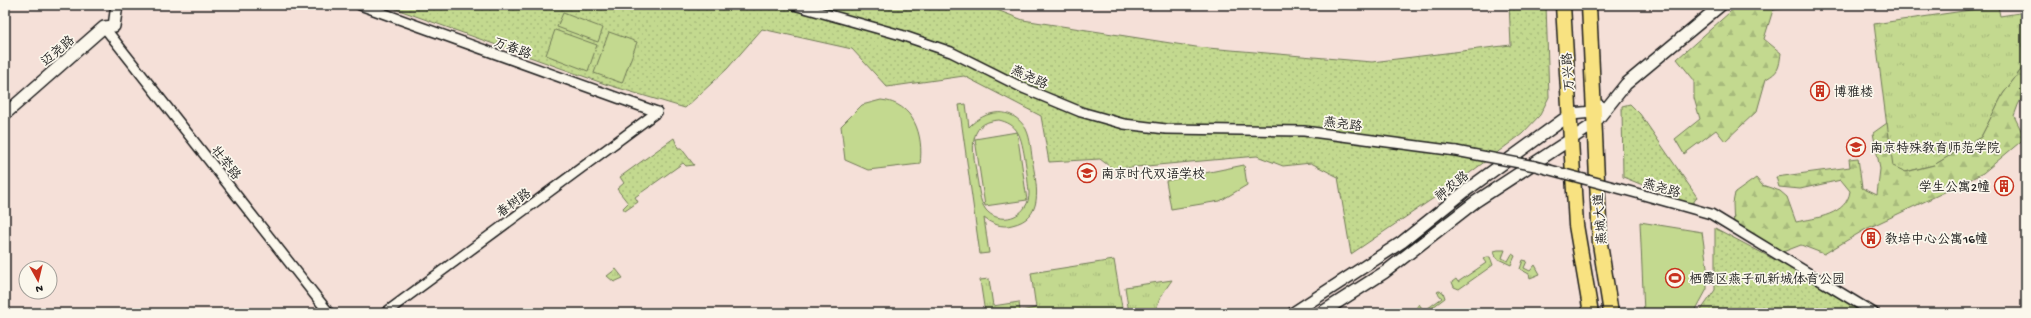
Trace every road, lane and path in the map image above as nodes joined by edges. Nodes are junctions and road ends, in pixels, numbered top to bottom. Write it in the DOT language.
graph roads {
  1 [pos="117,5"];
  2 [pos="360,5"];
  3 [pos="794,5"];
  4 [pos="1563,5"];
  5 [pos="1589,5"];
  6 [pos="1721,5"];
  7 [pos="104,28"];
  8 [pos="657,112"];
  9 [pos="5,114"];
  10 [pos="1571,114"];
  11 [pos="1594,118"];
  12 [pos="1572,138"];
  13 [pos="329,313"];
  14 [pos="385,313"];
  15 [pos="1293,313"];
  16 [pos="1321,313"];
  17 [pos="1591,313"];
  18 [pos="1612,313"];
  19 [pos="1874,313"];
  1 -- 7 [label="street, 迈尧路"];
  2 -- 8 [label="street, 万春路"];
  3 -- 19 [label="street, 燕尧路, bridge"];
  4 -- 10 [label="main road, 万兴路"];
  5 -- 11 [label="main road, 万兴路"];
  6 -- 11 [label="street"];
  7 -- 9 [label="street, 迈尧路"];
  7 -- 13 [label="street, 壮举路"];
  8 -- 14 [label="street, 春树路"];
  10 -- 11 [label="street"];
  10 -- 12 [label="main road, 万兴路"];
  10 -- 15 [label="street, 神农路"];
  11 -- 12 [label="street"];
  11 -- 18 [label="main road, 燕城大道"];
  12 -- 16 [label="street"];
  12 -- 17 [label="main road, 燕城大道"];
}
